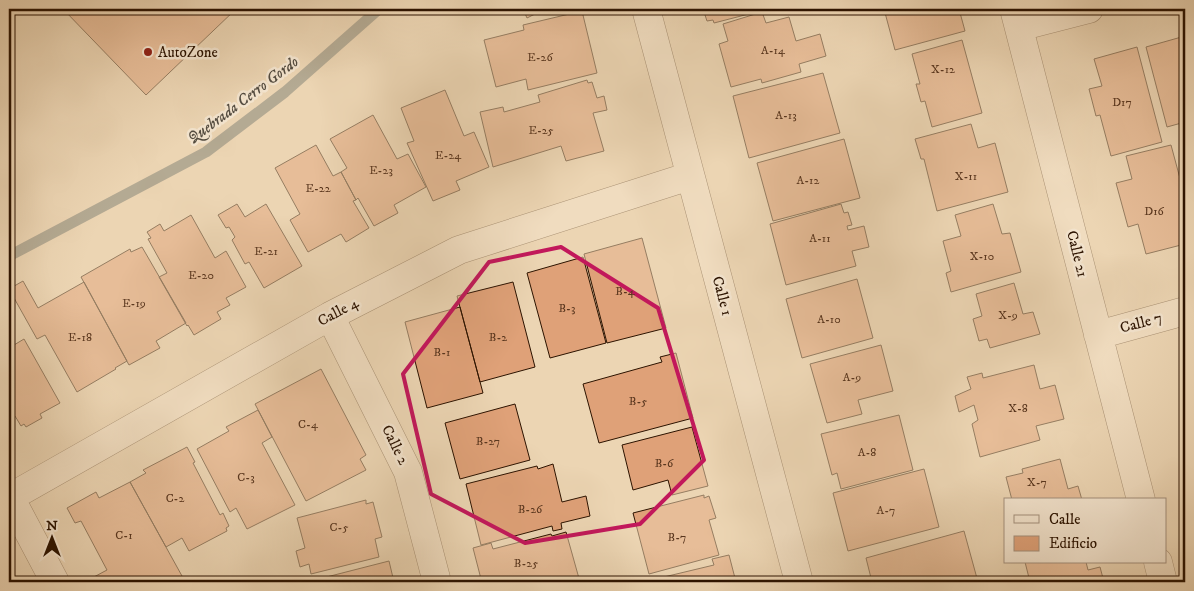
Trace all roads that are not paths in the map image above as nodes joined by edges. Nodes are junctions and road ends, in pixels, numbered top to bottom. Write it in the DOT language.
graph roads {
  1 [pos="646,9"];
  2 [pos="1089,9"];
  3 [pos="1016,18"];
  4 [pos="690,176"];
  5 [pos="1185,312"];
  6 [pos="330,316"];
  7 [pos="1098,335"];
  8 [pos="9,497"];
  9 [pos="1140,498"];
  10 [pos="1158,564"];
  11 [pos="55,582"];
  12 [pos="437,582"];
  13 [pos="799,582"];
  14 [pos="1163,582"];
  1 -- 4 [label="street, Calle 1"];
  2 -- 3 [label="street"];
  3 -- 7 [label="street, Calle 21"];
  4 -- 6 [label="street, Calle 4"];
  4 -- 13 [label="street, Calle 1"];
  5 -- 7 [label="street, Calle 7"];
  6 -- 8 [label="street, Calle 4"];
  6 -- 12 [label="street, Calle 2"];
  7 -- 9 [label="street, Calle 21"];
  8 -- 11 [label="street"];
  10 -- 14 [label="street"];
}
